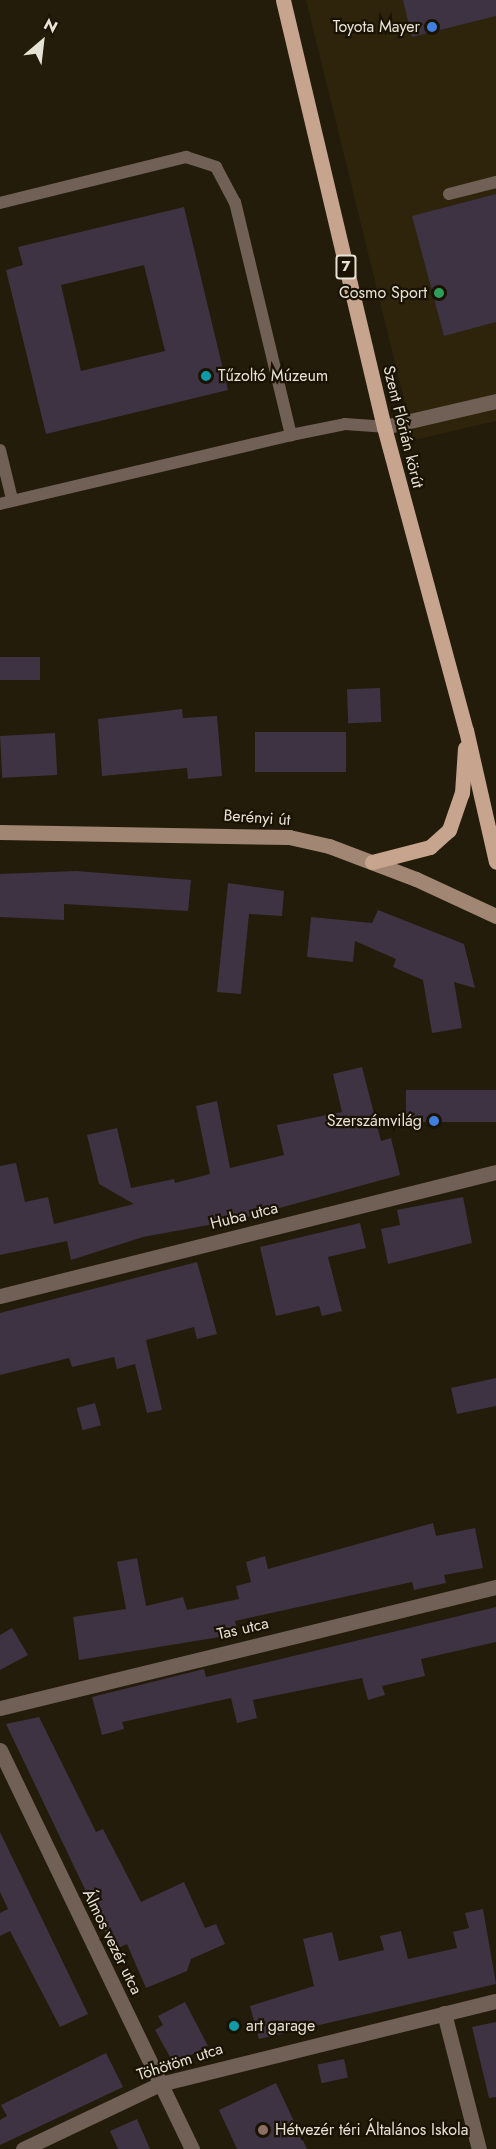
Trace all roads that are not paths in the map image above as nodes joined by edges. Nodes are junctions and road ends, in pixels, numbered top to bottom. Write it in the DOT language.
graph roads {
  1 [pos="283,0"];
  2 [pos="496,182"];
  3 [pos="448,194"];
  4 [pos="0,203"];
  5 [pos="496,401"];
  6 [pos="384,427"];
  7 [pos="291,435"];
  8 [pos="0,450"];
  9 [pos="6,502"];
  10 [pos="466,730"];
  11 [pos="0,832"];
  12 [pos="496,861"];
  13 [pos="372,862"];
  14 [pos="496,916"];
  15 [pos="496,1172"];
  16 [pos="0,1296"];
  17 [pos="496,1587"];
  18 [pos="0,1708"];
  19 [pos="0,1750"];
  20 [pos="496,2001"];
  21 [pos="444,2013"];
  22 [pos="160,2084"];
  23 [pos="23,2149"];
  24 [pos="192,2149"];
  25 [pos="478,2149"];
  1 -- 6 [label="main road, Szent Flórián körút / 7"];
  2 -- 3 [label="lane"];
  4 -- 7 [label="lane"];
  5 -- 6 [label="street"];
  6 -- 7 [label="lane"];
  6 -- 10 [label="main road, Szent Flórián körút / 7"];
  7 -- 9 [label="lane"];
  8 -- 9 [label="lane"];
  10 -- 12 [label="main road, Szent Flórián körút / 7"];
  10 -- 13 [label="main road"];
  11 -- 13 [label="main road, Berényi út"];
  13 -- 14 [label="main road, Berényi út"];
  15 -- 16 [label="street, Huba utca"];
  17 -- 18 [label="street, Tas utca"];
  19 -- 22 [label="street, Álmos vezér utca"];
  20 -- 21 [label="street, Töhötöm utca"];
  21 -- 22 [label="street, Töhötöm utca"];
  21 -- 25 [label="street"];
  22 -- 23 [label="street, Töhötöm utca"];
  22 -- 24 [label="street, Álmos vezér utca"];
}
